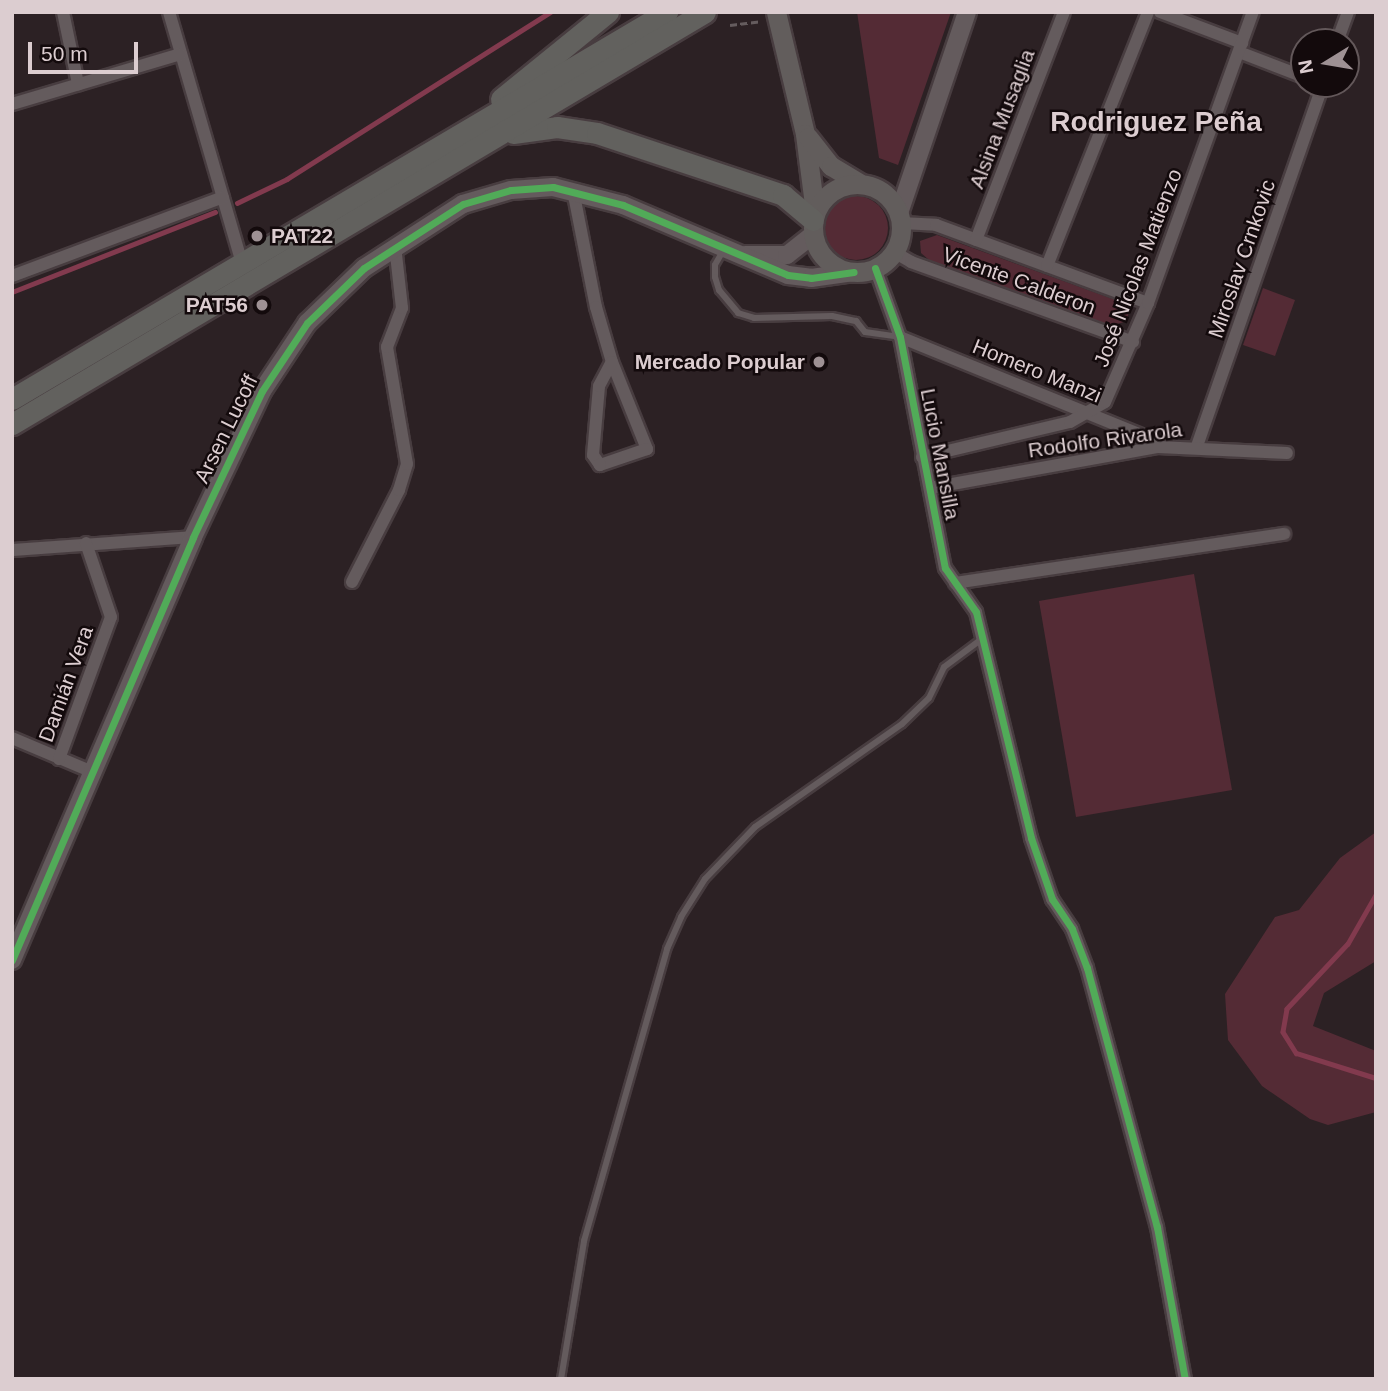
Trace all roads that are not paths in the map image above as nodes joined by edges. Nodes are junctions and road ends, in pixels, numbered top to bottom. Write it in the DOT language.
graph roads {
  1 [pos="63,12"];
  2 [pos="169,12"];
  3 [pos="608,12"];
  4 [pos="667,12"];
  5 [pos="705,12"];
  6 [pos="967,12"];
  7 [pos="1064,12"];
  8 [pos="1148,12"];
  9 [pos="1160,12"];
  10 [pos="1254,12"];
  11 [pos="773,16"];
  12 [pos="1241,47"];
  13 [pos="181,54"];
  14 [pos="1290,70"];
  15 [pos="78,85"];
  16 [pos="1317,98"];
  17 [pos="12,104"];
  18 [pos="805,134"];
  19 [pos="443,147"];
  20 [pos="479,147"];
  21 [pos="859,183"];
  22 [pos="573,190"];
  23 [pos="223,197"];
  24 [pos="900,218"];
  25 [pos="814,222"];
  26 [pos="976,240"];
  27 [pos="395,246"];
  28 [pos="727,252"];
  29 [pos="894,252"];
  30 [pos="242,263"];
  31 [pos="1047,266"];
  32 [pos="875,268"];
  33 [pos="854,272"];
  34 [pos="12,276"];
  35 [pos="1148,303"];
  36 [pos="900,337"];
  37 [pos="1133,342"];
  38 [pos="612,362"];
  39 [pos="12,399"];
  40 [pos="1092,414"];
  41 [pos="12,424"];
  42 [pos="1197,446"];
  43 [pos="1158,447"];
  44 [pos="1287,453"];
  45 [pos="922,457"];
  46 [pos="930,488"];
  47 [pos="1284,534"];
  48 [pos="193,537"];
  49 [pos="86,543"];
  50 [pos="12,550"];
  51 [pos="352,582"];
  52 [pos="954,583"];
  53 [pos="979,641"];
  54 [pos="12,738"];
  55 [pos="59,759"];
  56 [pos="95,773"];
  57 [pos="12,960"];
  58 [pos="561,1379"];
  59 [pos="1185,1379"];
  1 -- 15 [label="street"];
  2 -- 13 [label="street"];
  3 -- 19 [label="highway"];
  4 -- 19 [label="highway"];
  5 -- 20 [label="highway"];
  6 -- 24 [label="street"];
  7 -- 26 [label="street, Alsina Musaglia"];
  8 -- 31 [label="street"];
  9 -- 12 [label="street"];
  10 -- 12 [label="street, José Nicolas Matienzo"];
  11 -- 18 [label="main road"];
  12 -- 14 [label="street"];
  12 -- 35 [label="street, José Nicolas Matienzo"];
  13 -- 15 [label="street"];
  13 -- 23 [label="street"];
  15 -- 17 [label="street"];
  16 -- 42 [label="street, Miroslav Crnkovic"];
  18 -- 21 [label="main road"];
  18 -- 25 [label="main road"];
  19 -- 30 [label="highway"];
  20 -- 25 [label="highway"];
  20 -- 41 [label="highway"];
  21 -- 24 [label="main road"];
  21 -- 25 [label="main road"];
  22 -- 27 [label="street, Arsen Lucoff"];
  22 -- 28 [label="street, Arsen Lucoff"];
  22 -- 38 [label="street"];
  23 -- 30 [label="street"];
  23 -- 34 [label="street"];
  24 -- 26 [label="street"];
  24 -- 29 [label="main road"];
  25 -- 28 [label="street, Arsen Lucoff"];
  25 -- 33 [label="main road"];
  26 -- 31 [label="street"];
  27 -- 48 [label="street, Arsen Lucoff"];
  27 -- 51 [label="street"];
  28 -- 33 [label="street, Arsen Lucoff"];
  28 -- 36 [label="lane"];
  29 -- 32 [label="main road"];
  29 -- 37 [label="street, Vicente Calderon"];
  30 -- 39 [label="highway"];
  31 -- 35 [label="street"];
  32 -- 33 [label="main road"];
  32 -- 36 [label="street, Lucio Mansilla"];
  35 -- 37 [label="street, José Nicolas Matienzo"];
  36 -- 40 [label="street, Homero Manzi"];
  36 -- 45 [label="street, Lucio Mansilla"];
  37 -- 40 [label="street, José Nicolas Matienzo"];
  38 -- 38 [label="street"];
  40 -- 43 [label="street, Homero Manzi"];
  40 -- 45 [label="street, Rodolfo Rivarola"];
  42 -- 43 [label="street, Rodolfo Rivarola"];
  42 -- 44 [label="street, Rodolfo Rivarola"];
  43 -- 46 [label="street, Rodolfo Rivarola"];
  45 -- 46 [label="street, Lucio Mansilla"];
  46 -- 52 [label="street, Lucio Mansilla"];
  47 -- 52 [label="street"];
  48 -- 49 [label="street"];
  48 -- 56 [label="street, Arsen Lucoff"];
  49 -- 50 [label="street"];
  49 -- 55 [label="street, Damián Vera"];
  52 -- 53 [label="street, Lucio Mansilla"];
  53 -- 58 [label="lane"];
  53 -- 59 [label="street, Lucio Mansilla"];
  54 -- 55 [label="street"];
  55 -- 56 [label="street"];
  56 -- 57 [label="street, Arsen Lucoff"];
}
